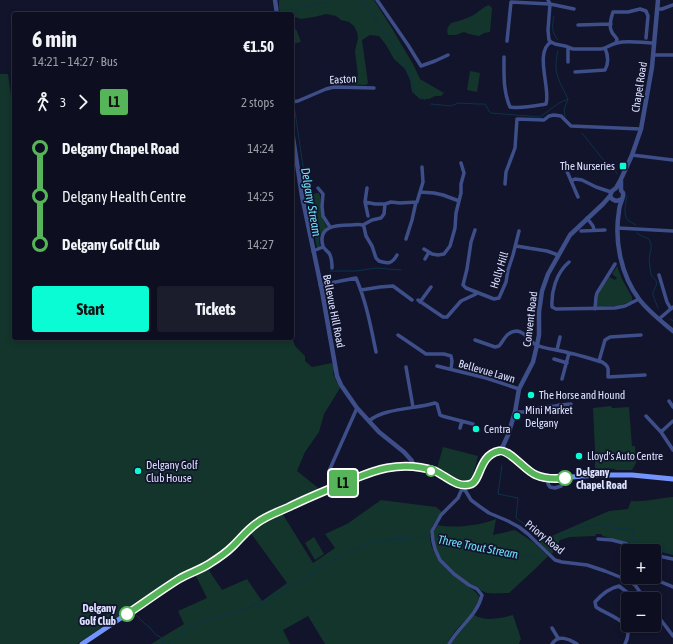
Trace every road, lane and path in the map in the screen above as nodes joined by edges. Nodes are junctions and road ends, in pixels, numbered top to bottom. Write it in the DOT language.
graph roads {
  1 [pos="275,0"];
  2 [pos="377,0"];
  3 [pos="658,0"];
  4 [pos="510,1"];
  5 [pos="549,2"];
  6 [pos="673,5"];
  7 [pos="657,9"];
  8 [pos="574,10"];
  9 [pos="277,12"];
  10 [pos="611,24"];
  11 [pos="578,25"];
  12 [pos="646,38"];
  13 [pos="507,40"];
  14 [pos="551,42"];
  15 [pos="616,43"];
  16 [pos="653,43"];
  17 [pos="568,48"];
  18 [pos="605,48"];
  19 [pos="448,55"];
  20 [pos="653,55"];
  21 [pos="673,56"];
  22 [pos="504,57"];
  23 [pos="568,62"];
  24 [pos="575,72"];
  25 [pos="374,88"];
  26 [pos="294,102"];
  27 [pos="641,129"];
  28 [pos="294,144"];
  29 [pos="632,155"];
  30 [pos="673,160"];
  31 [pos="563,162"];
  32 [pos="461,163"];
  33 [pos="422,167"];
  34 [pos="571,181"];
  35 [pos="505,184"];
  36 [pos="318,188"];
  37 [pos="367,188"];
  38 [pos="619,189"];
  39 [pos="420,192"];
  40 [pos="611,194"];
  41 [pos="578,197"];
  42 [pos="622,199"];
  43 [pos="459,201"];
  44 [pos="614,201"];
  45 [pos="365,202"];
  46 [pos="416,202"];
  47 [pos="385,204"];
  48 [pos="603,204"];
  49 [pos="619,211"];
  50 [pos="368,216"];
  51 [pos="587,218"];
  52 [pos="363,225"];
  53 [pos="330,227"];
  54 [pos="618,228"];
  55 [pos="474,230"];
  56 [pos="594,230"];
  57 [pos="604,230"];
  58 [pos="519,231"];
  59 [pos="582,231"];
  60 [pos="673,231"];
  61 [pos="406,239"];
  62 [pos="516,246"];
  63 [pos="323,247"];
  64 [pos="424,250"];
  65 [pos="314,251"];
  66 [pos="429,252"];
  67 [pos="397,255"];
  68 [pos="558,255"];
  69 [pos="425,259"];
  70 [pos="569,262"];
  71 [pos="615,264"];
  72 [pos="332,268"];
  73 [pos="659,275"];
  74 [pos="320,285"];
  75 [pos="431,287"];
  76 [pos="361,290"];
  77 [pos="477,292"];
  78 [pos="639,299"];
  79 [pos="412,300"];
  80 [pos="672,308"];
  81 [pos="595,309"];
  82 [pos="659,319"];
  83 [pos="673,331"];
  84 [pos="398,335"];
  85 [pos="640,335"];
  86 [pos="560,337"];
  87 [pos="475,340"];
  88 [pos="537,345"];
  89 [pos="557,350"];
  90 [pos="376,352"];
  91 [pos="569,352"];
  92 [pos="554,359"];
  93 [pos="599,361"];
  94 [pos="567,363"];
  95 [pos="438,366"];
  96 [pos="406,367"];
  97 [pos="451,370"];
  98 [pos="645,375"];
  99 [pos="562,379"];
  100 [pos="519,389"];
  101 [pos="669,401"];
  102 [pos="571,404"];
  103 [pos="413,407"];
  104 [pos="673,407"];
  105 [pos="357,408"];
  106 [pos="515,412"];
  107 [pos="646,416"];
  108 [pos="370,421"];
  109 [pos="462,421"];
  110 [pos="673,421"];
  111 [pos="472,424"];
  112 [pos="460,428"];
  113 [pos="661,432"];
  114 [pos="673,450"];
  115 [pos="500,451"];
  116 [pos="413,467"];
  117 [pos="329,471"];
  118 [pos="548,478"];
  119 [pos="673,479"];
  120 [pos="561,486"];
  121 [pos="463,487"];
  122 [pos="598,539"];
  123 [pos="627,544"];
  124 [pos="661,556"];
  125 [pos="673,559"];
  126 [pos="661,582"];
  127 [pos="635,585"];
  128 [pos="673,586"];
  129 [pos="627,592"];
  130 [pos="640,592"];
  131 [pos="661,620"];
  132 [pos="621,621"];
  133 [pos="552,628"];
  134 [pos="628,632"];
  135 [pos="673,636"];
  136 [pos="558,638"];
  137 [pos="82,644"];
  138 [pos="449,644"];
  139 [pos="552,644"];
  140 [pos="577,644"];
  141 [pos="625,644"];
  1 -- 9 [label="street"];
  2 -- 19 [label="street"];
  3 -- 7 [label="street, Chapel Road"];
  4 -- 5 [label="street"];
  4 -- 13 [label="street"];
  5 -- 8 [label="street"];
  5 -- 14 [label="street"];
  6 -- 7 [label="street"];
  7 -- 16 [label="street, Chapel Road"];
  10 -- 11 [label="street"];
  10 -- 12 [label="street"];
  10 -- 15 [label="street"];
  14 -- 17 [label="street"];
  14 -- 22 [label="street"];
  15 -- 16 [label="street"];
  15 -- 18 [label="street"];
  16 -- 20 [label="street, Chapel Road"];
  17 -- 18 [label="street"];
  17 -- 23 [label="street"];
  18 -- 24 [label="street"];
  20 -- 21 [label="street"];
  20 -- 27 [label="street, Chapel Road"];
  25 -- 26 [label="street, Easton"];
  27 -- 29 [label="street, Chapel Road"];
  27 -- 35 [label="street"];
  28 -- 65 [label="street, Bellevue Hill Road"];
  29 -- 30 [label="street"];
  29 -- 38 [label="street, Chapel Road"];
  31 -- 34 [label="street"];
  32 -- 43 [label="street"];
  33 -- 39 [label="street"];
  34 -- 40 [label="street"];
  34 -- 41 [label="street"];
  36 -- 53 [label="street"];
  37 -- 45 [label="street"];
  38 -- 40 [label="street"];
  38 -- 42 [label="street"];
  39 -- 43 [label="street"];
  39 -- 46 [label="street"];
  40 -- 44 [label="street"];
  40 -- 48 [label="street, Convent Road"];
  42 -- 44 [label="street"];
  42 -- 49 [label="street"];
  43 -- 66 [label="street"];
  44 -- 48 [label="street, Convent Road"];
  44 -- 49 [label="street"];
  45 -- 47 [label="street"];
  45 -- 50 [label="street"];
  46 -- 47 [label="street"];
  46 -- 61 [label="street"];
  47 -- 52 [label="street"];
  48 -- 51 [label="street, Convent Road"];
  49 -- 54 [label="street"];
  51 -- 56 [label="street"];
  51 -- 68 [label="street, Convent Road"];
  52 -- 53 [label="street"];
  52 -- 67 [label="street"];
  53 -- 63 [label="street"];
  54 -- 60 [label="street"];
  54 -- 78 [label="street"];
  55 -- 77 [label="street, Holly Hill"];
  56 -- 57 [label="street"];
  56 -- 59 [label="street"];
  58 -- 62 [label="street, Holly Hill"];
  62 -- 68 [label="street, Holly Hill"];
  62 -- 77 [label="street, Holly Hill"];
  63 -- 65 [label="street"];
  63 -- 72 [label="street"];
  64 -- 66 [label="street"];
  65 -- 74 [label="street, Bellevue Hill Road"];
  66 -- 69 [label="street"];
  68 -- 88 [label="street, Convent Road"];
  70 -- 81 [label="street"];
  71 -- 81 [label="street"];
  73 -- 80 [label="street"];
  74 -- 76 [label="street"];
  74 -- 105 [label="street, Bellevue Hill Road"];
  75 -- 77 [label="street, Holly Hill"];
  76 -- 79 [label="street"];
  76 -- 90 [label="street"];
  78 -- 81 [label="street"];
  78 -- 82 [label="street"];
  80 -- 82 [label="street"];
  82 -- 83 [label="street"];
  84 -- 97 [label="street, Bellevue Lawn"];
  85 -- 93 [label="street"];
  86 -- 89 [label="street"];
  87 -- 88 [label="street"];
  88 -- 89 [label="street"];
  88 -- 100 [label="street, Convent Road"];
  89 -- 91 [label="street"];
  91 -- 93 [label="street"];
  91 -- 94 [label="street"];
  92 -- 94 [label="street"];
  93 -- 98 [label="street"];
  94 -- 99 [label="street"];
  95 -- 97 [label="street, Bellevue Lawn"];
  96 -- 103 [label="street"];
  97 -- 100 [label="street, Bellevue Lawn"];
  100 -- 106 [label="street, Convent Road"];
  101 -- 104 [label="street"];
  102 -- 106 [label="street"];
  103 -- 108 [label="street"];
  103 -- 109 [label="street"];
  105 -- 108 [label="street, Bellevue Hill Road"];
  105 -- 117 [label="street"];
  106 -- 115 [label="street, Convent Road"];
  107 -- 113 [label="street"];
  108 -- 116 [label="street, Bellevue Hill Road"];
  109 -- 111 [label="street"];
  109 -- 112 [label="street"];
  110 -- 113 [label="street"];
  113 -- 114 [label="street"];
  115 -- 118 [label="main road"];
  115 -- 121 [label="main road"];
  116 -- 121 [label="main road"];
  116 -- 137 [label="main road"];
  118 -- 119 [label="main road"];
  118 -- 120 [label="street"];
  121 -- 127 [label="street, Priory Road"];
  121 -- 138 [label="street"];
  122 -- 123 [label="street"];
  124 -- 125 [label="street"];
  126 -- 128 [label="street"];
  127 -- 130 [label="street, Priory Road"];
  129 -- 132 [label="street"];
  131 -- 135 [label="street"];
  133 -- 136 [label="street"];
  134 -- 141 [label="street"];
  136 -- 139 [label="street"];
  136 -- 140 [label="street"];
}
